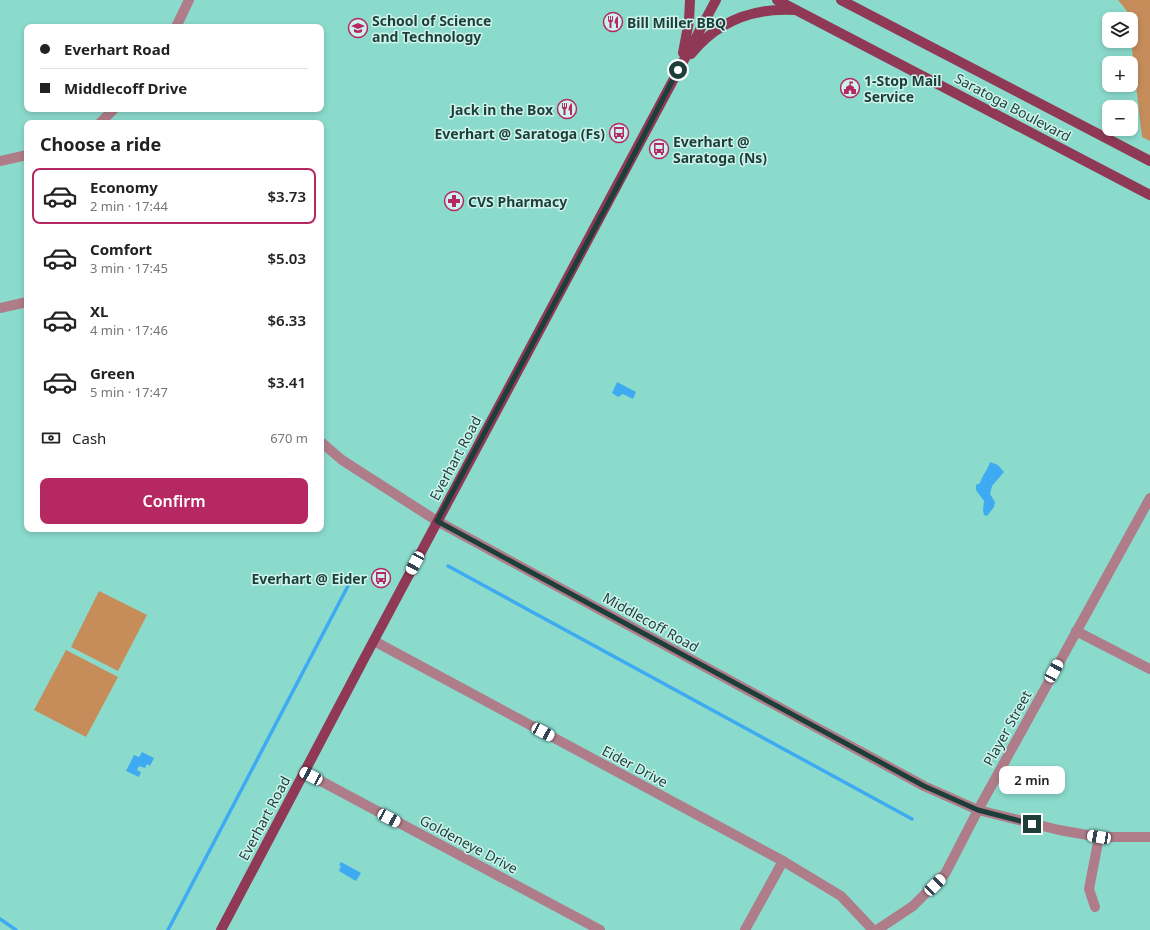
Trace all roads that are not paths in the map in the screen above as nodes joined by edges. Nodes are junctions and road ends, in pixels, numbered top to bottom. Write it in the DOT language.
graph roads {
  1 [pos="189,0"];
  2 [pos="690,0"];
  3 [pos="716,0"];
  4 [pos="777,0"];
  5 [pos="840,0"];
  6 [pos="795,10"];
  7 [pos="177,24"];
  8 [pos="678,70"];
  9 [pos="111,112"];
  10 [pos="103,120"];
  11 [pos="24,156"];
  12 [pos="0,161"];
  13 [pos="1150,161"];
  14 [pos="1150,195"];
  15 [pos="24,303"];
  16 [pos="0,308"];
  17 [pos="324,445"];
  18 [pos="1150,498"];
  19 [pos="437,521"];
  20 [pos="1076,631"];
  21 [pos="374,641"];
  22 [pos="1150,668"];
  23 [pos="304,772"];
  24 [pos="978,810"];
  25 [pos="1099,837"];
  26 [pos="1150,837"];
  27 [pos="783,861"];
  28 [pos="1095,907"];
  29 [pos="221,930"];
  30 [pos="600,930"];
  31 [pos="745,930"];
  32 [pos="873,930"];
  33 [pos="877,930"];
  1 -- 7 [label="street"];
  2 -- 8 [label="main road"];
  3 -- 8 [label="main road, Everhart Road"];
  4 -- 6 [label="main road, Saratoga Boulevard"];
  5 -- 13 [label="main road, Saratoga Boulevard"];
  6 -- 8 [label="main road"];
  6 -- 14 [label="main road, Saratoga Boulevard"];
  8 -- 19 [label="main road, Everhart Road"];
  9 -- 10 [label="street"];
  11 -- 12 [label="street"];
  15 -- 16 [label="street"];
  17 -- 19 [label="street, Middlecoff Road"];
  18 -- 20 [label="street, Player Street"];
  19 -- 21 [label="main road, Everhart Road"];
  19 -- 24 [label="street, Middlecoff Road"];
  20 -- 22 [label="street"];
  20 -- 24 [label="street, Player Street"];
  21 -- 23 [label="main road, Everhart Road"];
  21 -- 27 [label="street, Eider Drive"];
  23 -- 29 [label="main road, Everhart Road"];
  23 -- 30 [label="street, Goldeneye Drive"];
  24 -- 25 [label="street, Middlecoff Road"];
  24 -- 33 [label="street, Player Street"];
  25 -- 26 [label="street, Middlecoff Road"];
  25 -- 28 [label="street"];
  27 -- 31 [label="street"];
  27 -- 32 [label="street, Eider Drive"];
}
